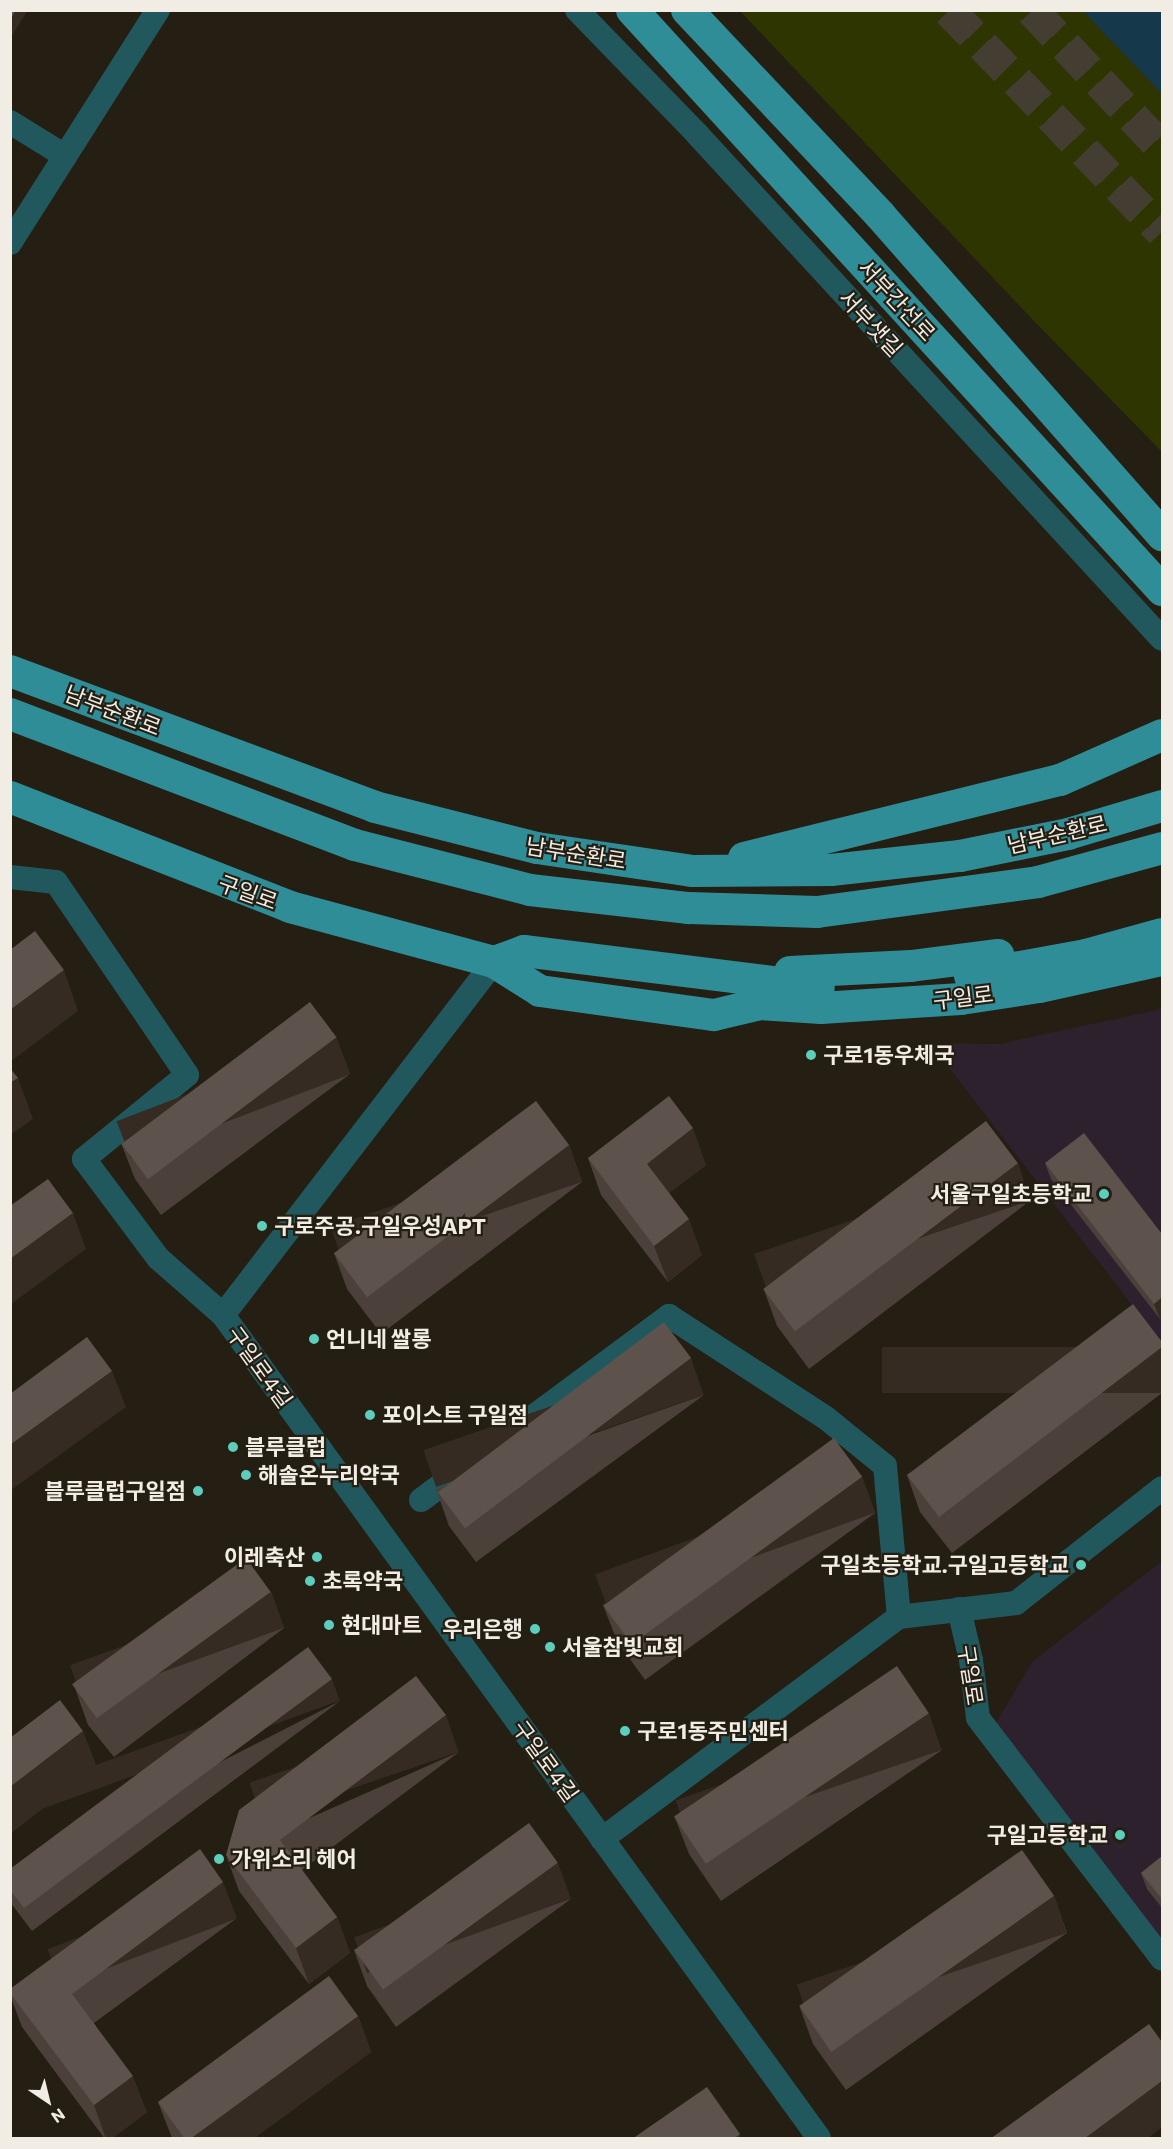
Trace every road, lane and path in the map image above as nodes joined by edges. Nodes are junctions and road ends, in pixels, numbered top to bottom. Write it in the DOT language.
graph roads {
  1 [pos="158,10"];
  2 [pos="577,10"];
  3 [pos="632,10"];
  4 [pos="687,10"];
  5 [pos="10,122"];
  6 [pos="65,156"];
  7 [pos="10,243"];
  8 [pos="1162,535"];
  9 [pos="1162,590"];
  10 [pos="1162,639"];
  11 [pos="10,671"];
  12 [pos="10,714"];
  13 [pos="1162,735"];
  14 [pos="10,797"];
  15 [pos="1162,806"];
  16 [pos="1162,848"];
  17 [pos="693,871"];
  18 [pos="10,877"];
  19 [pos="1162,918"];
  20 [pos="1162,934"];
  21 [pos="1162,960"];
  22 [pos="494,962"];
  23 [pos="712,976"];
  24 [pos="760,1004"];
  25 [pos="223,1315"];
  26 [pos="1162,1488"];
  27 [pos="421,1500"];
  28 [pos="959,1609"];
  29 [pos="899,1617"];
  30 [pos="602,1839"];
  31 [pos="1162,1959"];
  32 [pos="819,2139"];
  1 -- 6 [label="street"];
  2 -- 10 [label="street, 서부샛길"];
  3 -- 9 [label="main road, 서부간선로"];
  4 -- 8 [label="main road, 서부간선로"];
  5 -- 6 [label="street"];
  6 -- 7 [label="street"];
  11 -- 17 [label="main road, 남부순환로"];
  12 -- 16 [label="main road, 남부순환로"];
  13 -- 17 [label="main road"];
  14 -- 22 [label="main road, 구일로"];
  15 -- 17 [label="main road, 남부순환로"];
  18 -- 25 [label="street"];
  19 -- 23 [label="main road"];
  20 -- 23 [label="main road"];
  21 -- 24 [label="main road, 구일로"];
  22 -- 23 [label="main road, 구일로"];
  22 -- 24 [label="main road, 구일로"];
  22 -- 25 [label="street, 구일로4길"];
  23 -- 24 [label="main road, 구일로"];
  25 -- 30 [label="street, 구일로4길"];
  26 -- 28 [label="street"];
  27 -- 29 [label="street"];
  28 -- 29 [label="street"];
  28 -- 31 [label="street, 구일로"];
  29 -- 30 [label="street"];
  30 -- 32 [label="street, 구일로4길"];
}
